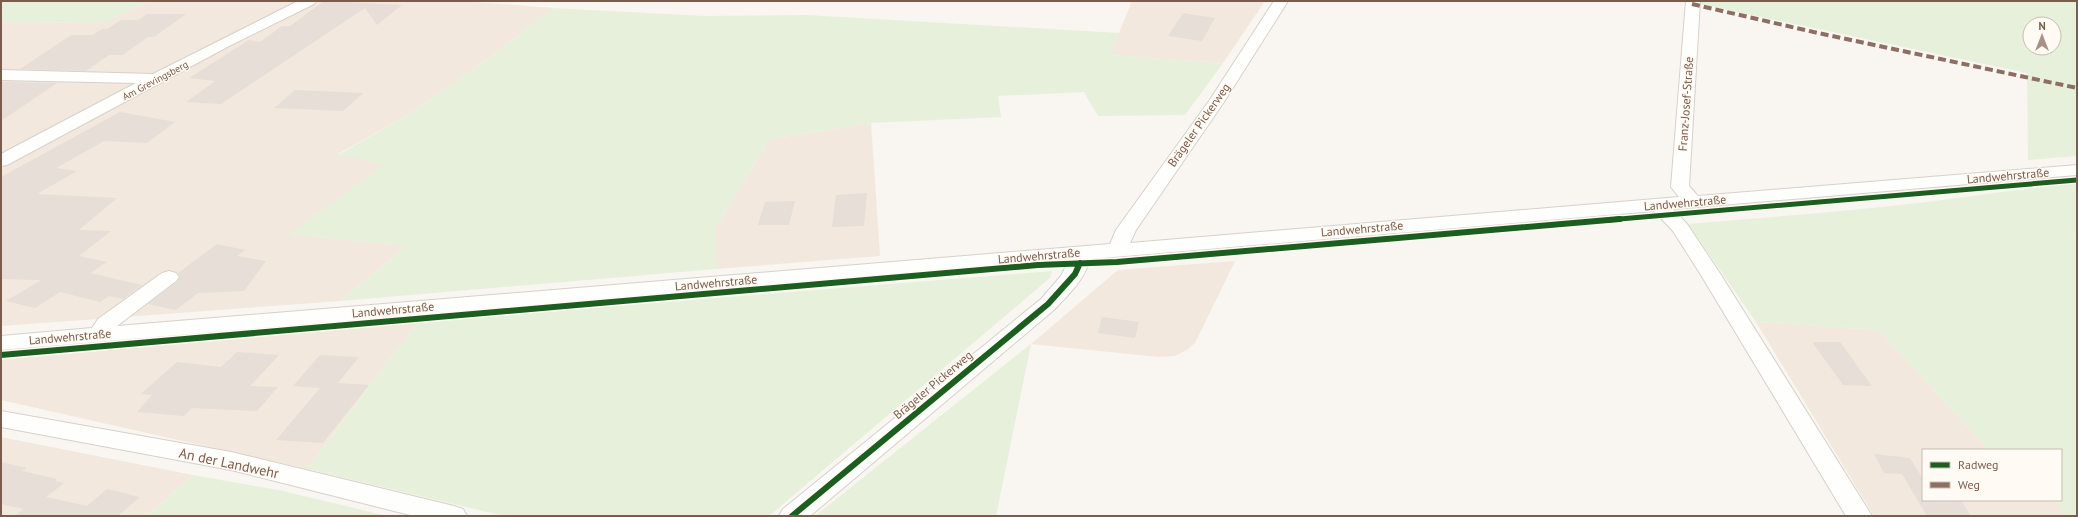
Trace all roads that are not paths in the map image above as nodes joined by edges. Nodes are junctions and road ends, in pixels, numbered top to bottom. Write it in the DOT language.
graph roads {
  1 [pos="309,1"];
  2 [pos="1280,1"];
  3 [pos="1692,1"];
  4 [pos="1,75"];
  5 [pos="158,79"];
  6 [pos="1,161"];
  7 [pos="2077,170"];
  8 [pos="1693,202"];
  9 [pos="1660,205"];
  10 [pos="1118,249"];
  11 [pos="1081,253"];
  12 [pos="169,278"];
  13 [pos="98,335"];
  14 [pos="1,343"];
  15 [pos="1,418"];
  16 [pos="454,516"];
  17 [pos="792,516"];
  18 [pos="1859,516"];
  1 -- 5 [label="street, Am Grevingsberg"];
  2 -- 10 [label="street, Brägeler Pickerweg"];
  3 -- 8 [label="street, Franz-Josef-Straße"];
  4 -- 5 [label="street"];
  5 -- 6 [label="street, Am Grevingsberg"];
  7 -- 8 [label="street, Landwehrstraße"];
  8 -- 9 [label="street, Landwehrstraße"];
  9 -- 10 [label="street, Landwehrstraße"];
  9 -- 18 [label="street"];
  10 -- 11 [label="street, Landwehrstraße"];
  11 -- 13 [label="street, Landwehrstraße"];
  11 -- 17 [label="street, Brägeler Pickerweg"];
  12 -- 13 [label="street"];
  13 -- 14 [label="street, Landwehrstraße"];
  15 -- 16 [label="street, An der Landwehr"];
}
